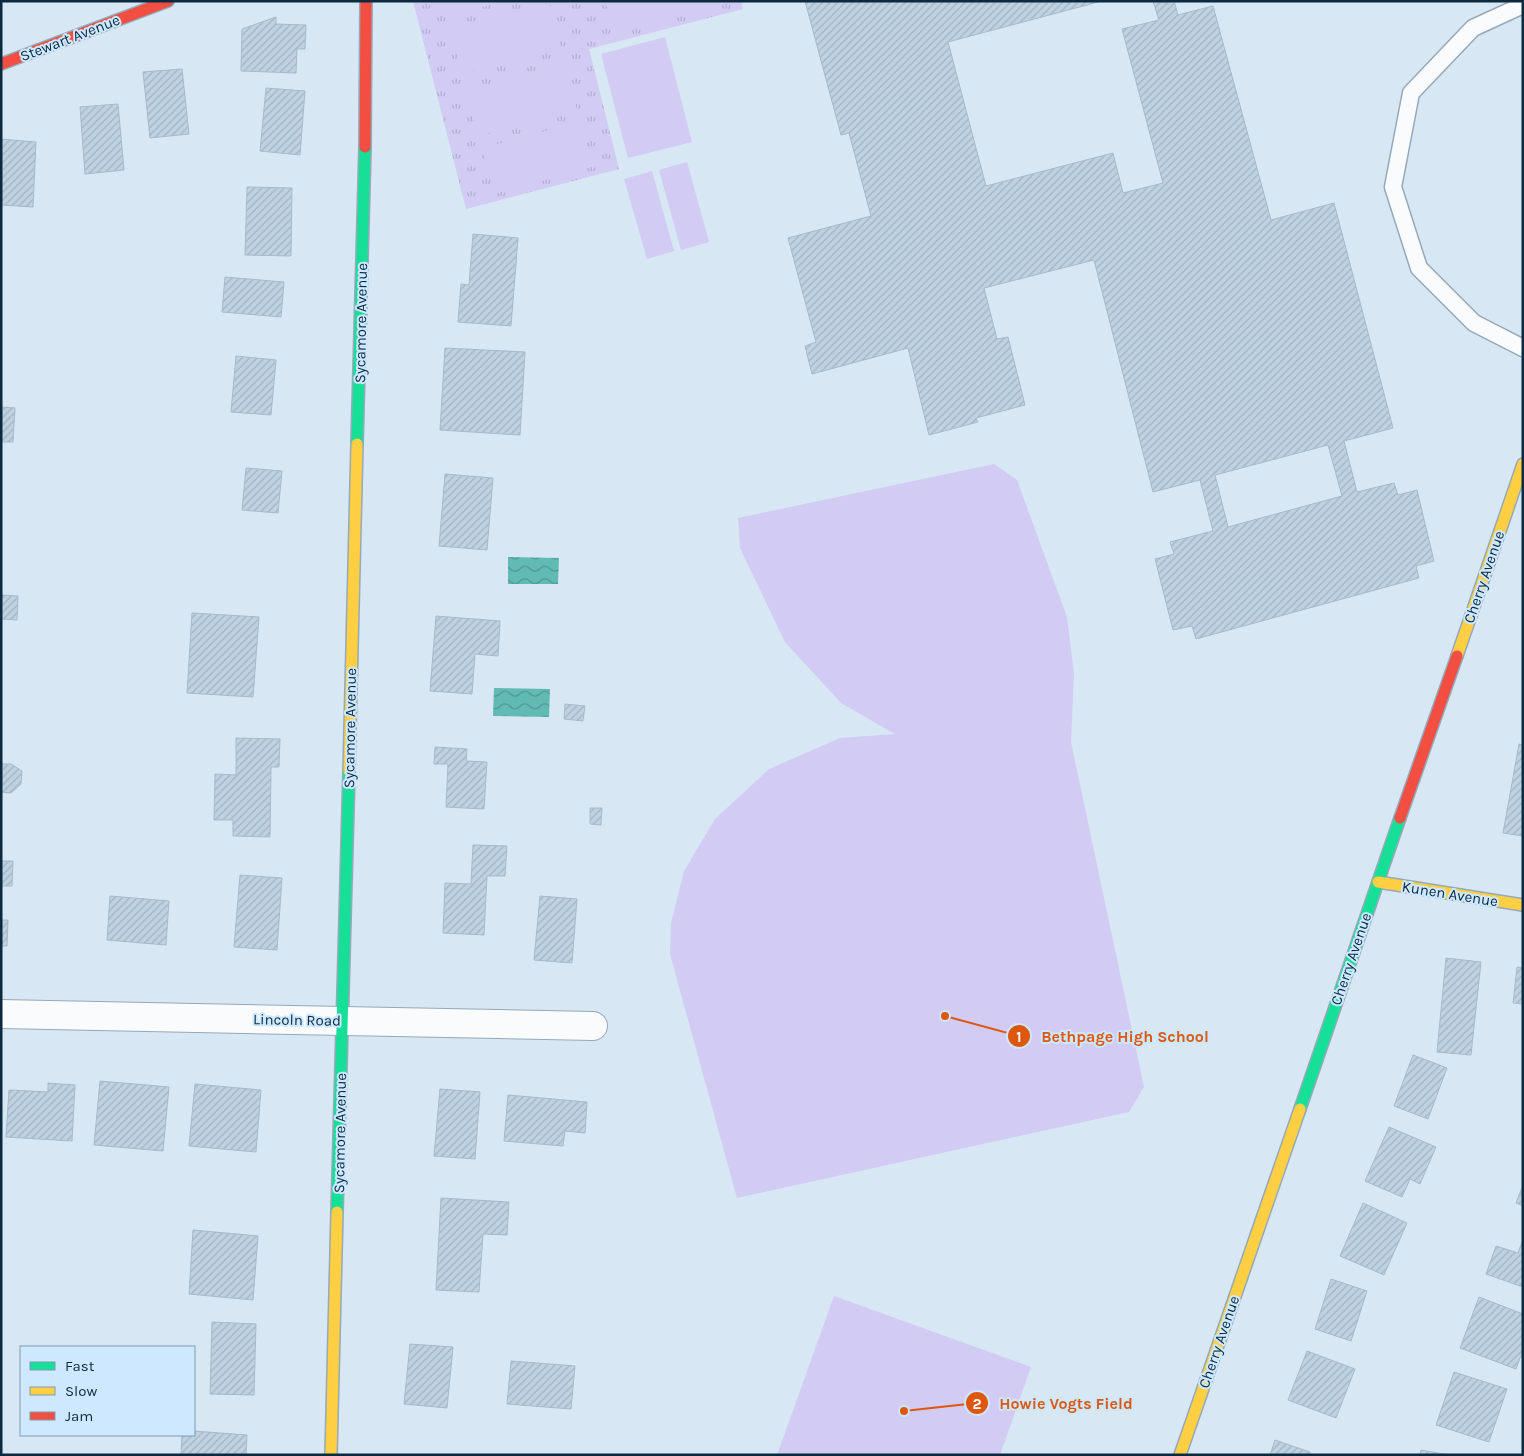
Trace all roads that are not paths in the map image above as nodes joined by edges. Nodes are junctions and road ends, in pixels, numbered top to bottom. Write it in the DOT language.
graph roads {
  1 [pos="168,1"];
  2 [pos="366,1"];
  3 [pos="1523,5"];
  4 [pos="1,64"];
  5 [pos="1523,348"];
  6 [pos="1523,464"];
  7 [pos="1378,882"];
  8 [pos="1523,905"];
  9 [pos="1,1014"];
  10 [pos="343,1021"];
  11 [pos="593,1026"];
  12 [pos="331,1455"];
  13 [pos="1180,1455"];
  1 -- 4 [label="street, Stewart Avenue"];
  2 -- 10 [label="street, Sycamore Avenue"];
  3 -- 5 [label="lane"];
  6 -- 7 [label="street, Cherry Avenue"];
  7 -- 8 [label="street, Kunen Avenue"];
  7 -- 13 [label="street, Cherry Avenue"];
  9 -- 10 [label="street, Lincoln Road"];
  10 -- 11 [label="street, Lincoln Road"];
  10 -- 12 [label="street, Sycamore Avenue"];
}
